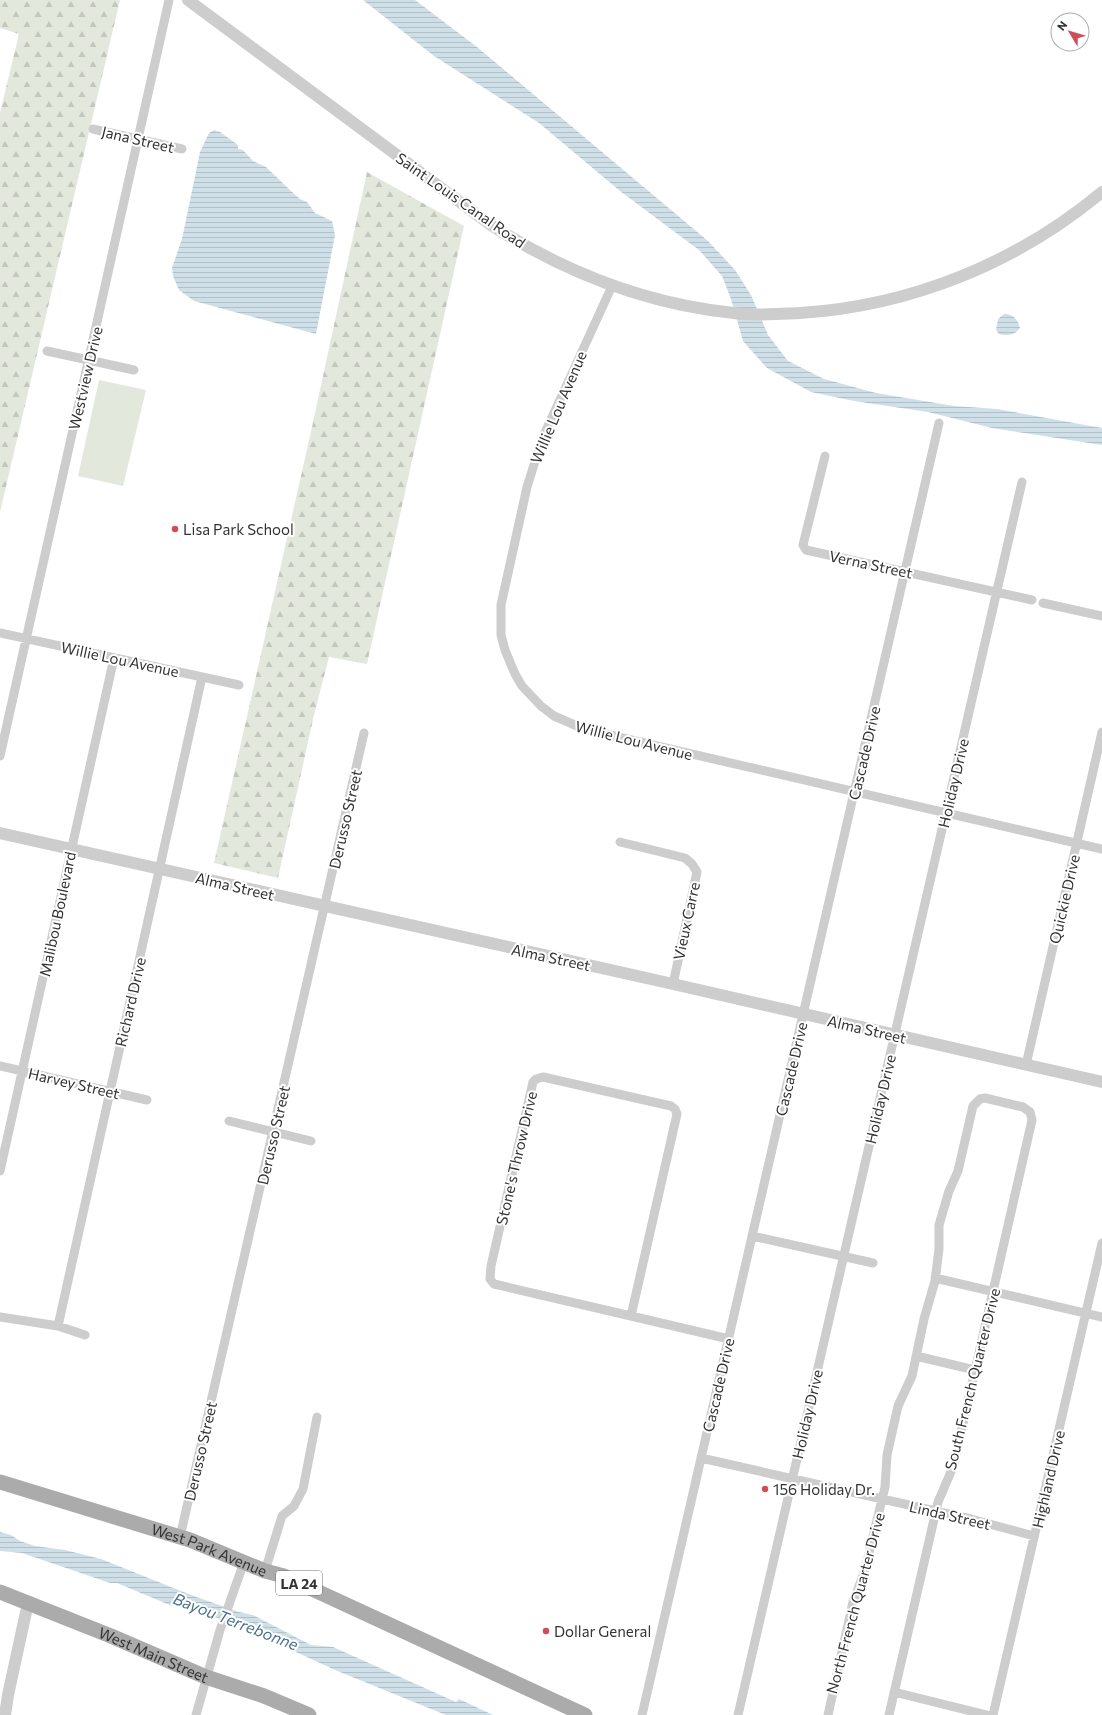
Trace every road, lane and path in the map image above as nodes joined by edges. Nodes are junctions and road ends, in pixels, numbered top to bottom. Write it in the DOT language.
graph roads {
  1 [pos="169,0"];
  2 [pos="188,0"];
  3 [pos="93,129"];
  4 [pos="139,139"];
  5 [pos="182,149"];
  6 [pos="1102,192"];
  7 [pos="612,286"];
  8 [pos="47,351"];
  9 [pos="89,360"];
  10 [pos="134,370"];
  11 [pos="939,423"];
  12 [pos="825,456"];
  13 [pos="1022,482"];
  14 [pos="905,571"];
  15 [pos="997,592"];
  16 [pos="1032,600"];
  17 [pos="1043,603"];
  18 [pos="1102,616"];
  19 [pos="0,633"];
  20 [pos="26,639"];
  21 [pos="114,658"];
  22 [pos="202,677"];
  23 [pos="239,686"];
  24 [pos="1102,732"];
  25 [pos="364,733"];
  26 [pos="0,756"];
  27 [pos="855,792"];
  28 [pos="946,813"];
  29 [pos="0,833"];
  30 [pos="620,842"];
  31 [pos="1077,843"];
  32 [pos="72,849"];
  33 [pos="1102,849"];
  34 [pos="160,869"];
  35 [pos="325,907"];
  36 [pos="673,984"];
  37 [pos="803,1014"];
  38 [pos="895,1035"];
  39 [pos="1026,1065"];
  40 [pos="0,1066"];
  41 [pos="22,1071"];
  42 [pos="1102,1082"];
  43 [pos="110,1092"];
  44 [pos="147,1100"];
  45 [pos="1030,1112"];
  46 [pos="229,1121"];
  47 [pos="273,1132"];
  48 [pos="311,1142"];
  49 [pos="0,1171"];
  50 [pos="752,1236"];
  51 [pos="1102,1243"];
  52 [pos="844,1257"];
  53 [pos="873,1263"];
  54 [pos="935,1278"];
  55 [pos="993,1291"];
  56 [pos="1086,1313"];
  57 [pos="631,1316"];
  58 [pos="0,1317"];
  59 [pos="1102,1317"];
  60 [pos="58,1326"];
  61 [pos="85,1335"];
  62 [pos="729,1339"];
  63 [pos="916,1356"];
  64 [pos="975,1370"];
  65 [pos="317,1417"];
  66 [pos="701,1458"];
  67 [pos="792,1479"];
  68 [pos="0,1482"];
  69 [pos="882,1500"];
  70 [pos="936,1512"];
  71 [pos="1034,1536"];
  72 [pos="180,1537"];
  73 [pos="244,1562"];
  74 [pos="265,1571"];
  75 [pos="0,1592"];
  76 [pos="28,1603"];
  77 [pos="206,1677"];
  78 [pos="894,1692"];
  79 [pos="289,1711"];
  80 [pos="5,1715"];
  81 [pos="196,1715"];
  82 [pos="309,1715"];
  83 [pos="585,1715"];
  84 [pos="642,1715"];
  85 [pos="738,1715"];
  86 [pos="828,1715"];
  87 [pos="889,1715"];
  88 [pos="987,1715"];
  89 [pos="993,1715"];
  1 -- 4 [label="street, Westview Drive"];
  2 -- 7 [label="street, Saint Louis Canal Road"];
  3 -- 4 [label="street, Jana Street"];
  4 -- 5 [label="street, Jana Street"];
  4 -- 9 [label="street, Westview Drive"];
  6 -- 7 [label="street, Saint Louis Canal Road"];
  7 -- 27 [label="street, Willie Lou Avenue"];
  8 -- 9 [label="street"];
  9 -- 10 [label="street"];
  9 -- 20 [label="street, Westview Drive"];
  11 -- 14 [label="street, Cascade Drive"];
  12 -- 14 [label="street, Verna Street"];
  13 -- 15 [label="street, Holiday Drive"];
  14 -- 15 [label="street, Verna Street"];
  14 -- 27 [label="street, Cascade Drive"];
  15 -- 16 [label="street, Verna Street"];
  15 -- 28 [label="street, Holiday Drive"];
  17 -- 18 [label="street"];
  19 -- 20 [label="street, Willie Lou Avenue"];
  20 -- 21 [label="street, Willie Lou Avenue"];
  20 -- 26 [label="street, Westview Drive"];
  21 -- 22 [label="street, Willie Lou Avenue"];
  21 -- 32 [label="street, Malibou Boulevard"];
  22 -- 23 [label="street, Willie Lou Avenue"];
  22 -- 34 [label="street, Richard Drive"];
  24 -- 31 [label="street, Quickie Drive"];
  25 -- 35 [label="street, Derusso Street"];
  27 -- 28 [label="street, Willie Lou Avenue"];
  27 -- 37 [label="street, Cascade Drive"];
  28 -- 31 [label="street, Willie Lou Avenue"];
  28 -- 38 [label="street, Holiday Drive"];
  29 -- 32 [label="street, Alma Street"];
  30 -- 36 [label="street, Vieux Carre"];
  31 -- 33 [label="street, Willie Lou Avenue"];
  31 -- 39 [label="street, Quickie Drive"];
  32 -- 34 [label="street, Alma Street"];
  32 -- 41 [label="street, Malibou Boulevard"];
  34 -- 35 [label="street, Alma Street"];
  34 -- 43 [label="street, Richard Drive"];
  35 -- 36 [label="street, Alma Street"];
  35 -- 47 [label="street, Derusso Street"];
  36 -- 37 [label="street, Alma Street"];
  37 -- 38 [label="street, Alma Street"];
  37 -- 50 [label="street, Cascade Drive"];
  38 -- 39 [label="street, Alma Street"];
  38 -- 52 [label="street, Holiday Drive"];
  39 -- 42 [label="street, Alma Street"];
  40 -- 41 [label="street, Harvey Street"];
  41 -- 43 [label="street, Harvey Street"];
  41 -- 49 [label="street, Malibou Boulevard"];
  43 -- 44 [label="street, Harvey Street"];
  43 -- 60 [label="street, Richard Drive"];
  45 -- 54 [label="street, North French Quarter Drive"];
  45 -- 55 [label="street, South French Quarter Drive"];
  46 -- 47 [label="street"];
  47 -- 48 [label="street"];
  47 -- 72 [label="street, Derusso Street"];
  50 -- 52 [label="street"];
  50 -- 62 [label="street, Cascade Drive"];
  51 -- 56 [label="street, Highland Drive"];
  52 -- 53 [label="street"];
  52 -- 67 [label="street, Holiday Drive"];
  54 -- 55 [label="street"];
  54 -- 63 [label="street, North French Quarter Drive"];
  55 -- 56 [label="street"];
  55 -- 64 [label="street, South French Quarter Drive"];
  56 -- 59 [label="street"];
  56 -- 71 [label="street, Highland Drive"];
  57 -- 57 [label="street, Stone's Throw Drive"];
  57 -- 62 [label="street, Stone's Throw Drive"];
  58 -- 60 [label="street"];
  60 -- 61 [label="street"];
  62 -- 66 [label="street, Cascade Drive"];
  63 -- 64 [label="street"];
  63 -- 69 [label="street, North French Quarter Drive"];
  64 -- 70 [label="street, South French Quarter Drive"];
  65 -- 74 [label="street"];
  66 -- 67 [label="street, Linda Street"];
  66 -- 84 [label="street, Cascade Drive"];
  67 -- 69 [label="street, Linda Street"];
  67 -- 85 [label="street, Holiday Drive"];
  68 -- 72 [label="main road, West Park Avenue / LA 24"];
  69 -- 70 [label="street, Linda Street"];
  69 -- 86 [label="street, North French Quarter Drive"];
  70 -- 71 [label="street, Linda Street"];
  70 -- 78 [label="street, South French Quarter Drive"];
  71 -- 89 [label="street, Highland Drive"];
  72 -- 73 [label="main road, West Park Avenue / LA 24"];
  73 -- 74 [label="main road, West Park Avenue / LA 24"];
  73 -- 77 [label="street"];
  74 -- 83 [label="main road, West Park Avenue / LA 24"];
  75 -- 76 [label="main road, West Main Street"];
  76 -- 77 [label="main road, West Main Street"];
  76 -- 80 [label="street"];
  77 -- 79 [label="main road, West Main Street"];
  77 -- 81 [label="street"];
  78 -- 87 [label="street, South French Quarter Drive"];
  78 -- 88 [label="street"];
  79 -- 82 [label="main road, West Main Street"];
}
